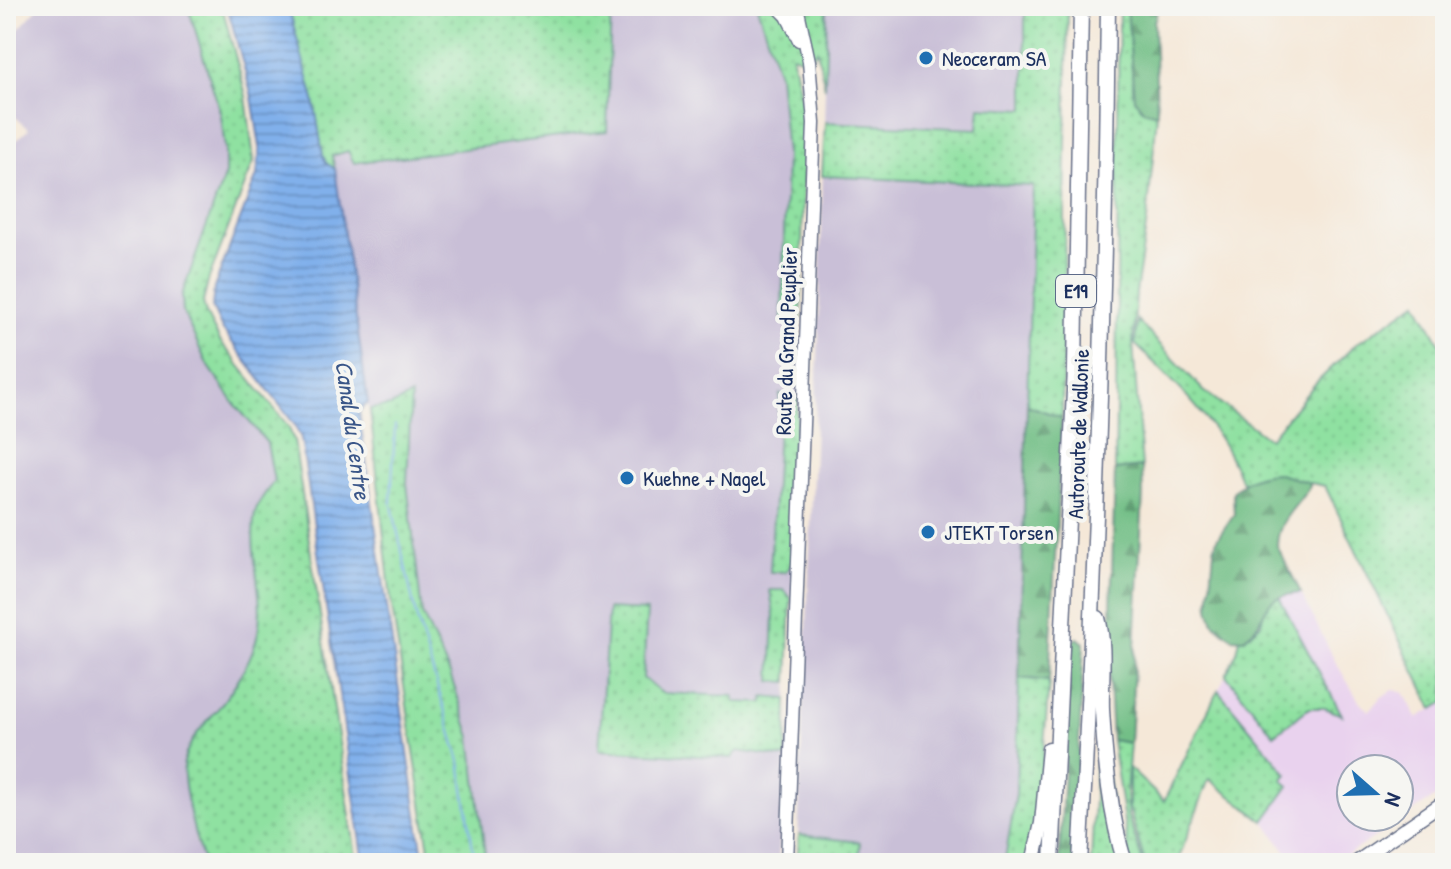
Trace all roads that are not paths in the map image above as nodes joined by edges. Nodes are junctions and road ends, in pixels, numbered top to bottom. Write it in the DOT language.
graph roads {
  1 [pos="777,6"];
  2 [pos="797,6"];
  3 [pos="1081,6"];
  4 [pos="1108,6"];
  5 [pos="809,61"];
  6 [pos="1094,604"];
  7 [pos="1061,707"];
  8 [pos="1445,801"];
  9 [pos="787,863"];
  10 [pos="1033,863"];
  11 [pos="1052,863"];
  12 [pos="1080,863"];
  13 [pos="1125,863"];
  14 [pos="1355,863"];
  1 -- 5 [label="main road, Route du Grand Peuplier"];
  2 -- 5 [label="main road, Route du Grand Peuplier"];
  3 -- 7 [label="highway, Autoroute de Wallonie / E19"];
  4 -- 6 [label="highway, Autoroute de Wallonie / E19"];
  5 -- 9 [label="main road, Route du Grand Peuplier"];
  6 -- 12 [label="highway, Autoroute de Wallonie / E19"];
  6 -- 13 [label="highway"];
  7 -- 10 [label="highway"];
  7 -- 11 [label="highway, Autoroute de Wallonie / E19"];
  8 -- 14 [label="main road"];
}
